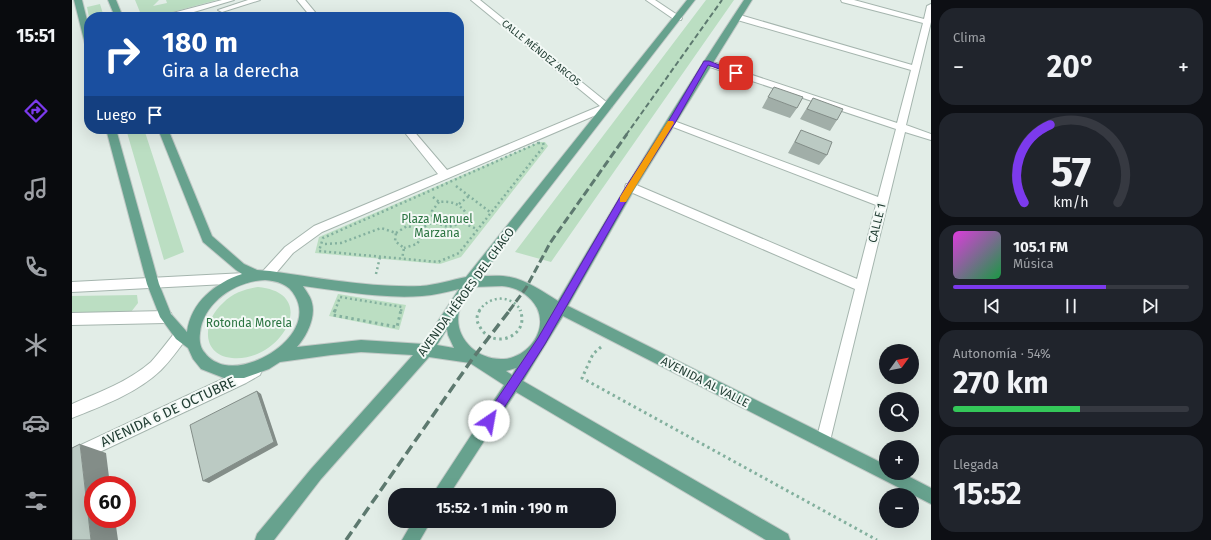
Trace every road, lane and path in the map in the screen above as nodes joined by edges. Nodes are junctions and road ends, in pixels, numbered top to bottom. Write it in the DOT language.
graph roads {
  1 [pos="78,0"];
  2 [pos="112,0"];
  3 [pos="230,0"];
  4 [pos="256,0"];
  5 [pos="302,0"];
  6 [pos="475,0"];
  7 [pos="650,0"];
  8 [pos="692,0"];
  9 [pos="748,0"];
  10 [pos="845,0"];
  11 [pos="931,6"];
  12 [pos="117,12"];
  13 [pos="186,12"];
  14 [pos="213,12"];
  15 [pos="311,12"];
  16 [pos="737,17"];
  17 [pos="678,18"];
  18 [pos="84,22"];
  19 [pos="927,22"];
  20 [pos="707,63"];
  21 [pos="915,69"];
  22 [pos="606,107"];
  23 [pos="671,123"];
  24 [pos="900,128"];
  25 [pos="113,134"];
  26 [pos="165,134"];
  27 [pos="411,134"];
  28 [pos="931,137"];
  29 [pos="448,178"];
  30 [pos="630,187"];
  31 [pos="427,192"];
  32 [pos="469,196"];
  33 [pos="439,202"];
  34 [pos="882,203"];
  35 [pos="459,204"];
  36 [pos="490,212"];
  37 [pos="433,222"];
  38 [pos="463,223"];
  39 [pos="420,229"];
  40 [pos="477,229"];
  41 [pos="396,233"];
  42 [pos="320,245"];
  43 [pos="404,248"];
  44 [pos="402,259"];
  45 [pos="256,276"];
  46 [pos="285,279"];
  47 [pos="487,281"];
  48 [pos="470,282"];
  49 [pos="153,284"];
  50 [pos="861,286"];
  51 [pos="72,287"];
  52 [pos="526,288"];
  53 [pos="340,297"];
  54 [pos="456,304"];
  55 [pos="560,308"];
  56 [pos="166,317"];
  57 [pos="72,319"];
  58 [pos="477,320"];
  59 [pos="181,335"];
  60 [pos="542,341"];
  61 [pos="193,344"];
  62 [pos="602,346"];
  63 [pos="426,350"];
  64 [pos="279,356"];
  65 [pos="474,358"];
  66 [pos="263,366"];
  67 [pos="513,383"];
  68 [pos="72,411"];
  69 [pos="823,441"];
  70 [pos="72,457"];
  71 [pos="879,469"];
  72 [pos="900,480"];
  73 [pos="445,488"];
  74 [pos="931,496"];
  75 [pos="418,528"];
  76 [pos="263,540"];
  77 [pos="410,540"];
  78 [pos="782,540"];
  79 [pos="877,540"];
  1 -- 18 [label="main road"];
  2 -- 12 [label="main road"];
  3 -- 13 [label="street"];
  4 -- 14 [label="street"];
  5 -- 15 [label="street"];
  6 -- 22 [label="street, CALLE MÉNDEZ ARCOS"];
  7 -- 17 [label="street"];
  8 -- 17 [label="main road, AVENIDA HÉROES DEL CHACO"];
  9 -- 16 [label="main road"];
  10 -- 19 [label="street"];
  11 -- 19 [label="street, CALLE 1"];
  16 -- 20 [label="main road"];
  16 -- 21 [label="street"];
  17 -- 22 [label="main road, AVENIDA HÉROES DEL CHACO"];
  19 -- 21 [label="street, CALLE 1"];
  20 -- 23 [label="main road"];
  20 -- 24 [label="street"];
  21 -- 24 [label="street, CALLE 1"];
  22 -- 29 [label="street"];
  22 -- 48 [label="main road, AVENIDA HÉROES DEL CHACO"];
  23 -- 30 [label="main road"];
  23 -- 34 [label="street"];
  24 -- 28 [label="street"];
  24 -- 34 [label="street, CALLE 1"];
  25 -- 49 [label="main road"];
  26 -- 45 [label="main road"];
  27 -- 29 [label="street"];
  29 -- 31 [label="path"];
  29 -- 32 [label="path"];
  29 -- 36 [label="path"];
  29 -- 45 [label="street"];
  30 -- 50 [label="street"];
  30 -- 55 [label="main road"];
  31 -- 33 [label="path"];
  31 -- 42 [label="path"];
  32 -- 35 [label="path"];
  32 -- 36 [label="path"];
  33 -- 35 [label="path"];
  33 -- 37 [label="path"];
  34 -- 50 [label="street, CALLE 1"];
  35 -- 38 [label="path"];
  36 -- 40 [label="path"];
  37 -- 38 [label="path"];
  37 -- 39 [label="path"];
  38 -- 40 [label="path"];
  39 -- 41 [label="path"];
  39 -- 43 [label="path"];
  40 -- 44 [label="path"];
  41 -- 42 [label="path"];
  41 -- 43 [label="path"];
  42 -- 44 [label="path"];
  43 -- 44 [label="path"];
  45 -- 46 [label="main road"];
  45 -- 49 [label="street"];
  45 -- 61 [label="main road"];
  46 -- 48 [label="main road"];
  46 -- 64 [label="main road"];
  47 -- 48 [label="main road"];
  47 -- 52 [label="main road"];
  47 -- 54 [label="main road"];
  48 -- 54 [label="main road, AVENIDA HÉROES DEL CHACO"];
  49 -- 51 [label="street"];
  49 -- 56 [label="main road"];
  50 -- 69 [label="street, CALLE 1"];
  52 -- 55 [label="main road, AVENIDA AL VALLE"];
  52 -- 60 [label="main road"];
  53 -- 53 [label="path"];
  54 -- 63 [label="main road, AVENIDA HÉROES DEL CHACO"];
  54 -- 65 [label="main road"];
  55 -- 60 [label="main road"];
  55 -- 69 [label="main road, AVENIDA AL VALLE"];
  56 -- 57 [label="street"];
  56 -- 59 [label="main road"];
  58 -- 58 [label="path"];
  59 -- 61 [label="main road"];
  59 -- 68 [label="street"];
  60 -- 65 [label="main road"];
  60 -- 67 [label="main road"];
  61 -- 66 [label="main road"];
  62 -- 79 [label="path"];
  63 -- 64 [label="main road"];
  63 -- 65 [label="main road"];
  63 -- 76 [label="main road, AVENIDA HÉROES DEL CHACO"];
  64 -- 66 [label="main road"];
  65 -- 67 [label="main road"];
  66 -- 70 [label="street, AVENIDA 6 DE OCTUBRE"];
  67 -- 73 [label="main road"];
  67 -- 78 [label="main road"];
  69 -- 71 [label="main road, AVENIDA AL VALLE"];
  72 -- 74 [label="main road, AVENIDA AL VALLE"];
  75 -- 77 [label="main road"];
}
